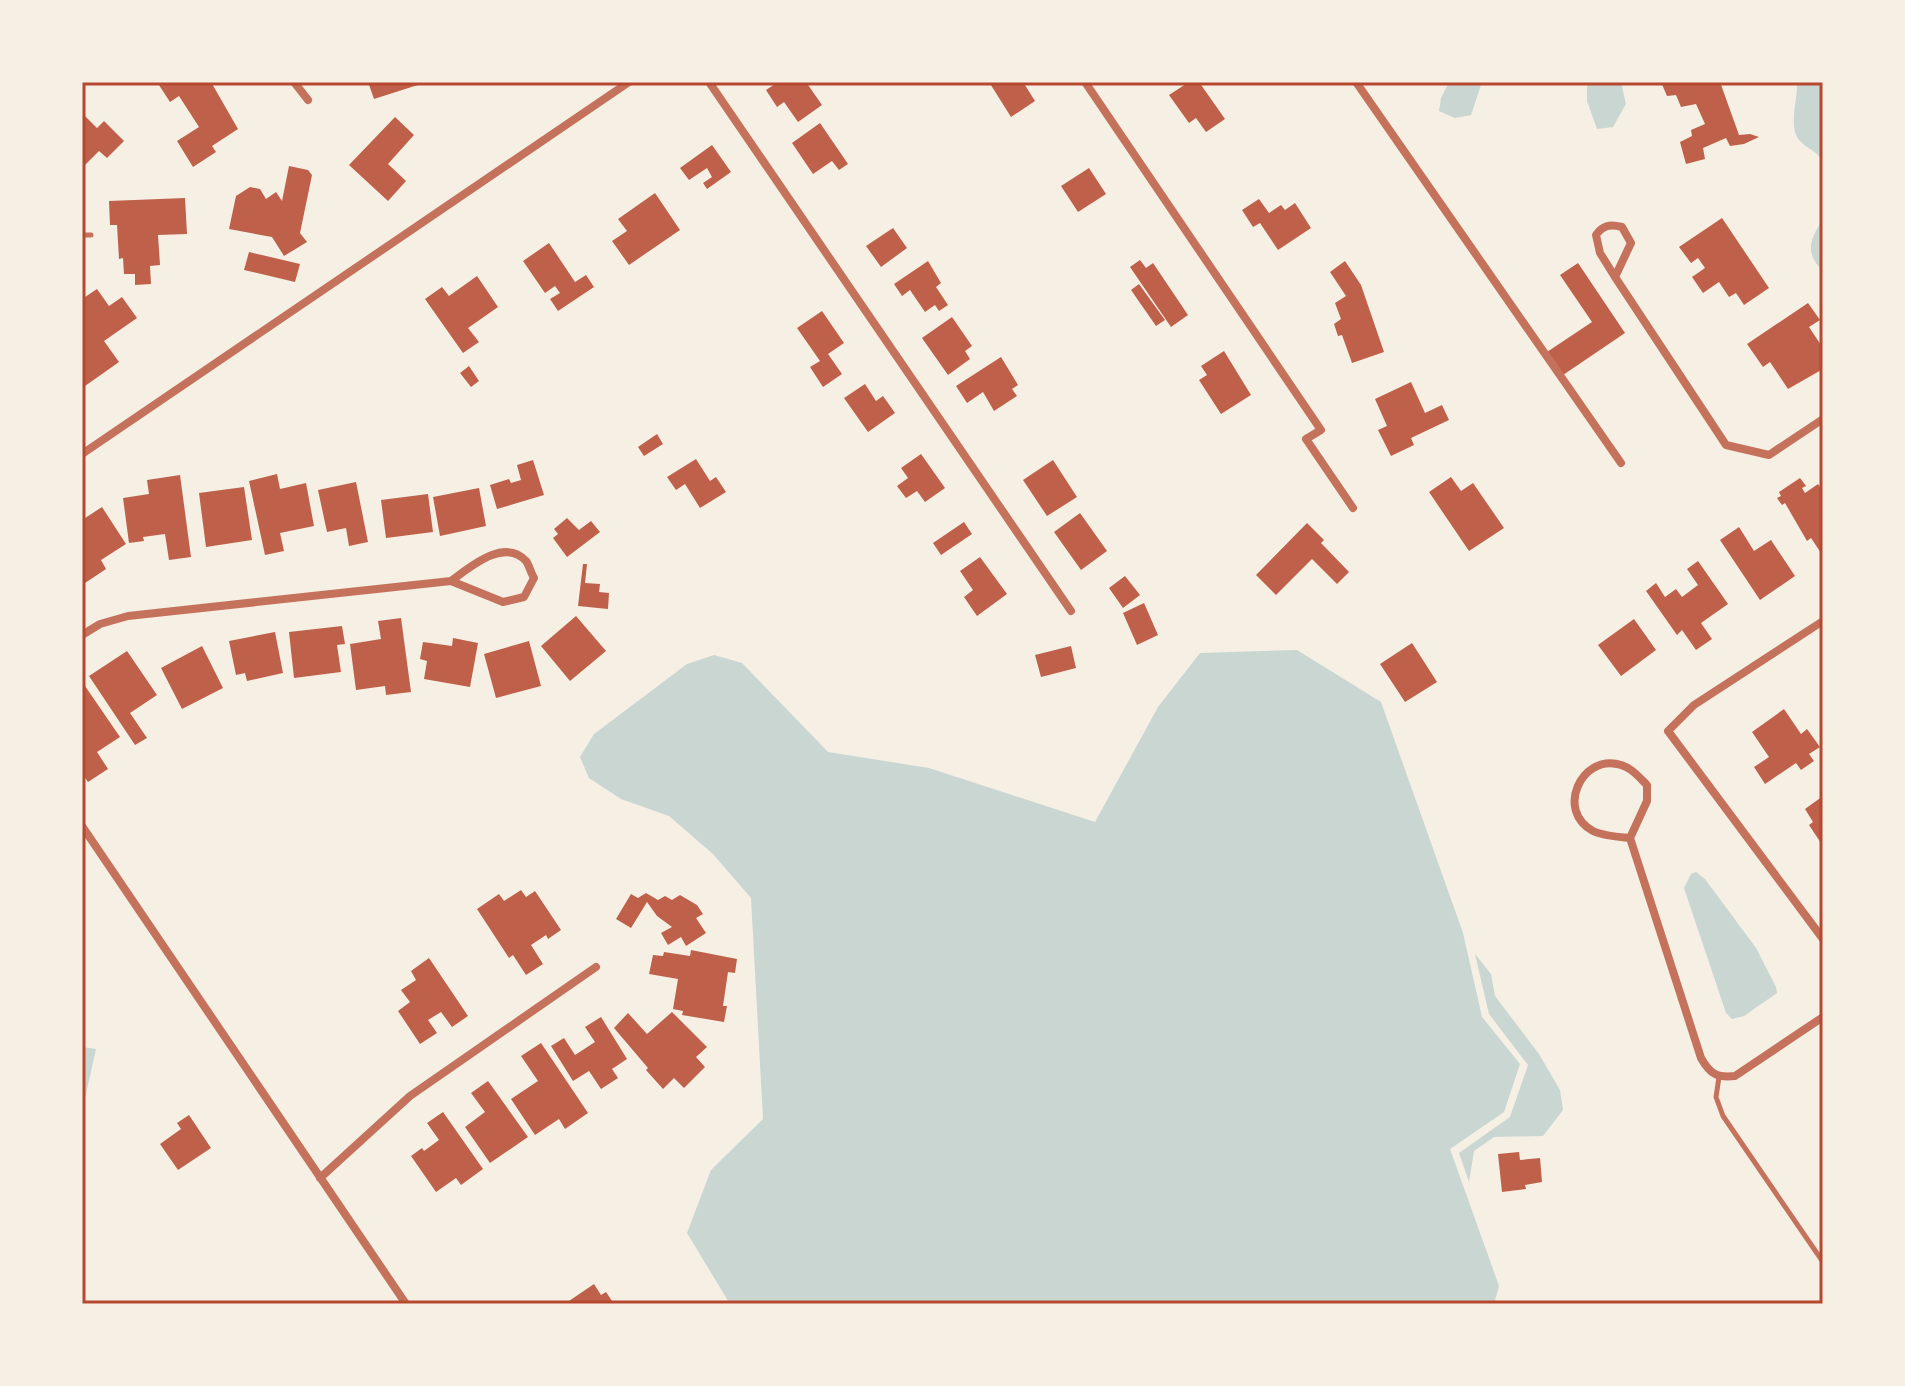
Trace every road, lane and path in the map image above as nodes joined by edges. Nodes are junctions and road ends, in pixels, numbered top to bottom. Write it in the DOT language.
graph roads {
  1 [pos="294,82"];
  2 [pos="629,82"];
  3 [pos="709,82"];
  4 [pos="1085,82"];
  5 [pos="1356,82"];
  6 [pos="308,100"];
  7 [pos="82,235"];
  8 [pos="91,235"];
  9 [pos="1615,277"];
  10 [pos="1823,419"];
  11 [pos="82,454"];
  12 [pos="1621,463"];
  13 [pos="1353,508"];
  14 [pos="451,581"];
  15 [pos="1071,611"];
  16 [pos="1823,621"];
  17 [pos="82,635"];
  18 [pos="82,826"];
  19 [pos="1630,838"];
  20 [pos="1823,939"];
  21 [pos="596,967"];
  22 [pos="1823,1017"];
  23 [pos="1719,1077"];
  24 [pos="320,1178"];
  25 [pos="1823,1262"];
  26 [pos="406,1304"];
  1 -- 6 [label="street"];
  2 -- 11 [label="street"];
  3 -- 15 [label="street"];
  4 -- 13 [label="street"];
  5 -- 12 [label="street"];
  7 -- 8 [label="lane"];
  9 -- 9 [label="street"];
  9 -- 10 [label="street"];
  14 -- 14 [label="street"];
  14 -- 17 [label="street"];
  16 -- 20 [label="street"];
  18 -- 24 [label="street"];
  19 -- 19 [label="street"];
  19 -- 23 [label="street"];
  21 -- 24 [label="street"];
  22 -- 23 [label="street"];
  23 -- 25 [label="lane"];
  24 -- 26 [label="street"];
}
